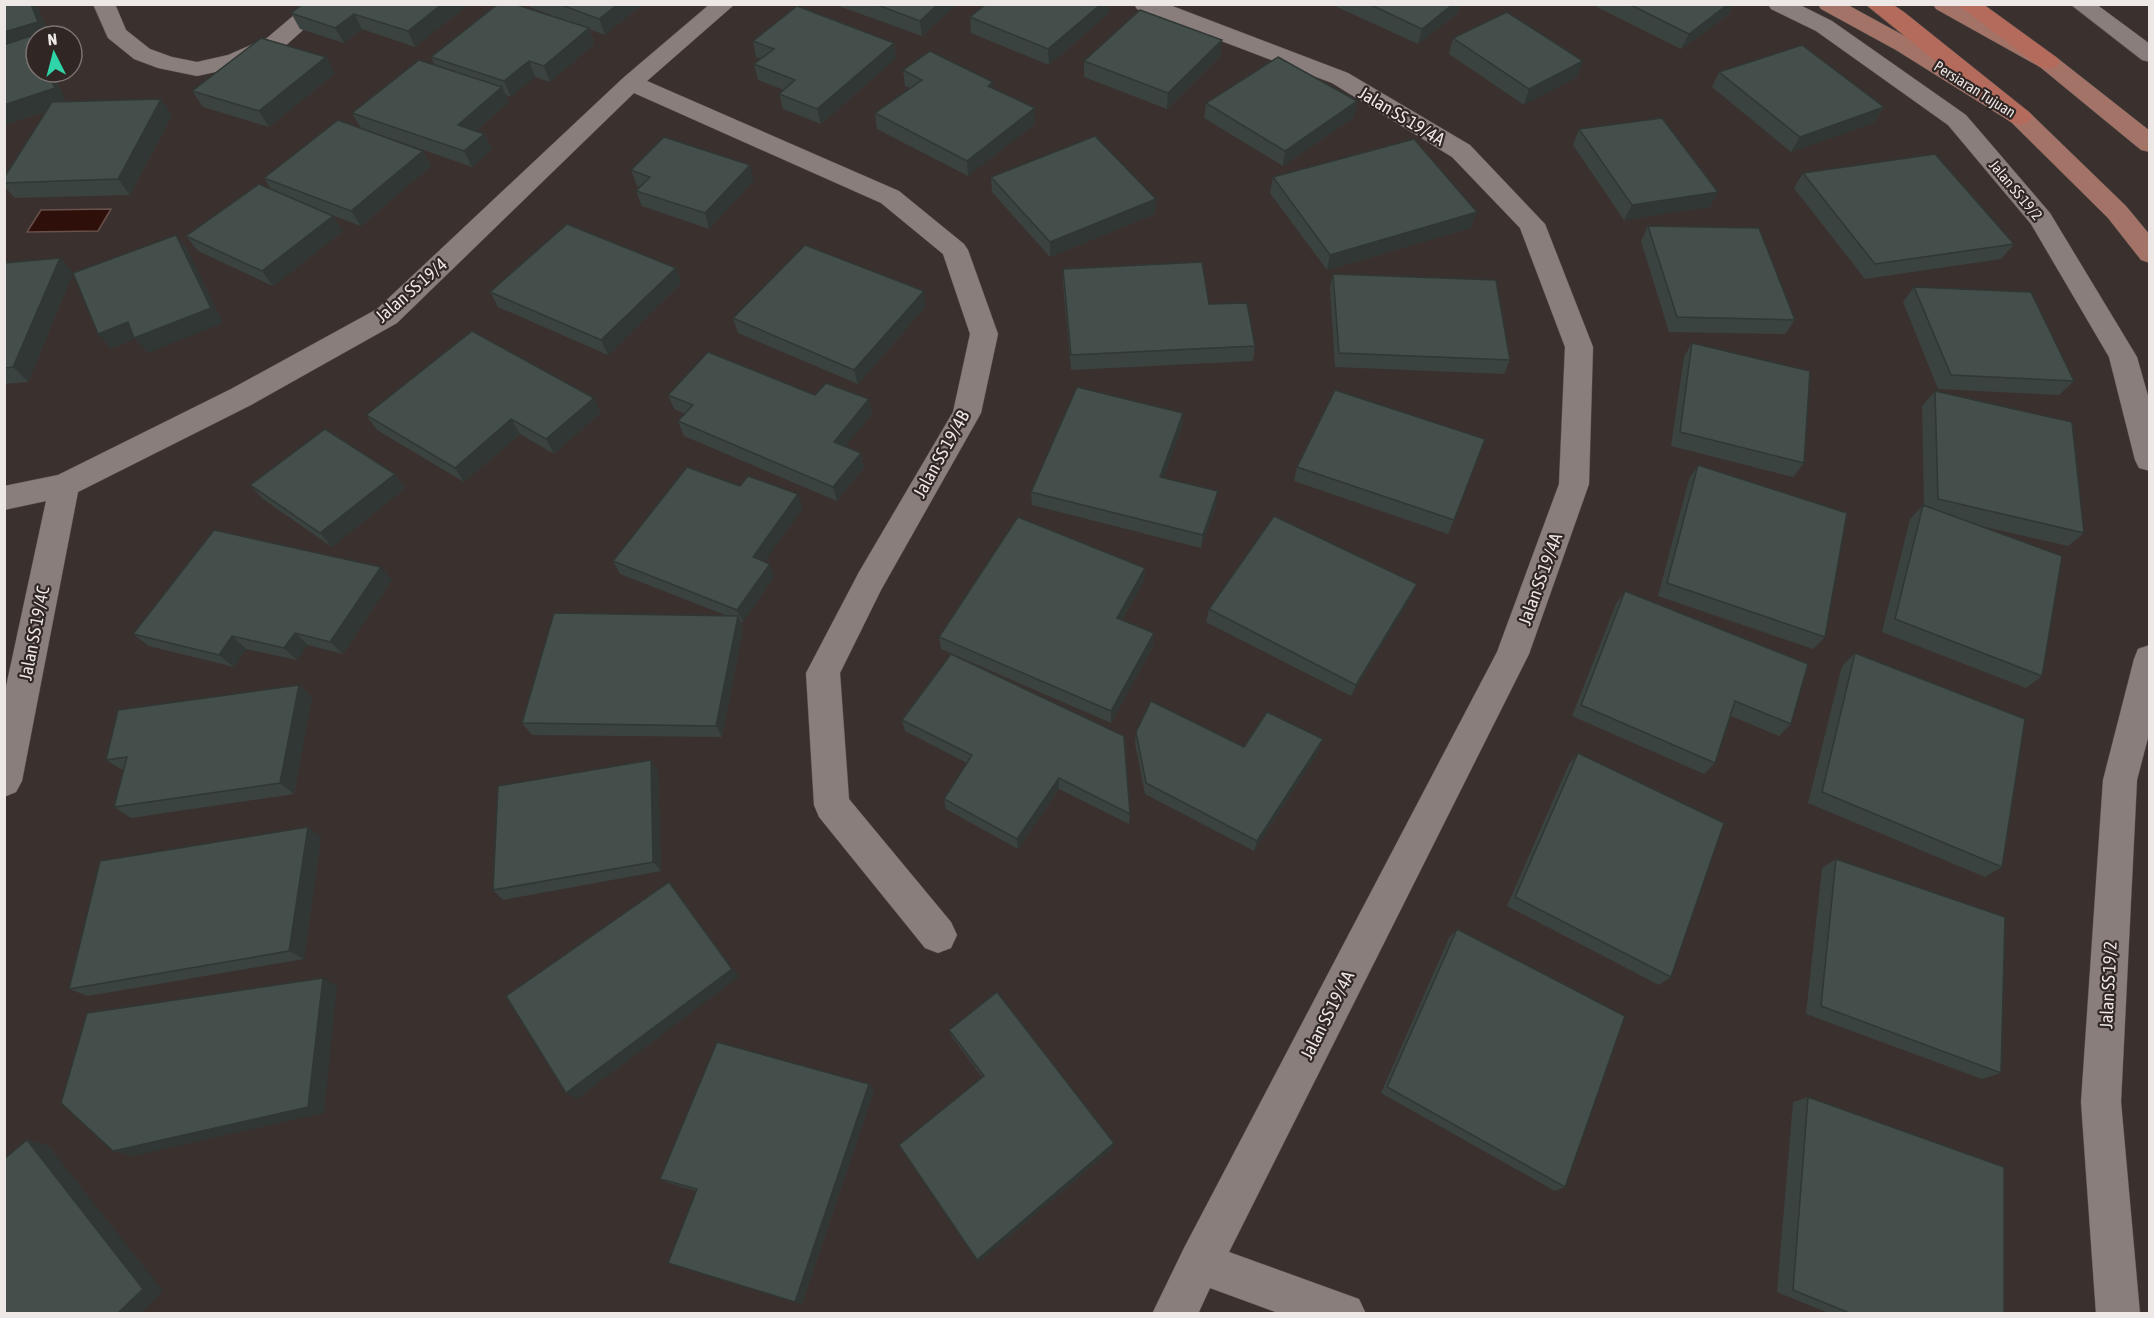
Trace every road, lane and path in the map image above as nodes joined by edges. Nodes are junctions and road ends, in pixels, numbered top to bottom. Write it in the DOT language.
graph roads {
  1 [pos="104,4"];
  2 [pos="321,4"];
  3 [pos="724,4"];
  4 [pos="1145,4"];
  5 [pos="1779,4"];
  6 [pos="1829,4"];
  7 [pos="1876,4"];
  8 [pos="1944,4"];
  9 [pos="1968,4"];
  10 [pos="2081,4"];
  11 [pos="2150,55"];
  12 [pos="2048,62"];
  13 [pos="631,83"];
  14 [pos="2020,117"];
  15 [pos="2150,144"];
  16 [pos="2150,254"];
  17 [pos="2150,460"];
  18 [pos="64,485"];
  19 [pos="4,498"];
  20 [pos="2150,659"];
  21 [pos="4,781"];
  22 [pos="938,935"];
  23 [pos="1199,1263"];
  24 [pos="1174,1314"];
  25 [pos="1344,1314"];
  26 [pos="2118,1314"];
  1 -- 2 [label="street"];
  3 -- 13 [label="street, Jalan SS 19/4"];
  4 -- 23 [label="street, Jalan SS 19/4A"];
  5 -- 17 [label="street, Jalan SS 19/2"];
  6 -- 14 [label="main road, Persiaran Tujuan"];
  7 -- 14 [label="highway"];
  8 -- 12 [label="main road"];
  9 -- 12 [label="highway"];
  10 -- 11 [label="street"];
  12 -- 15 [label="main road"];
  13 -- 18 [label="street, Jalan SS 19/4"];
  13 -- 22 [label="street, Jalan SS 19/4B"];
  14 -- 16 [label="main road, Persiaran Tujuan"];
  18 -- 19 [label="street, Jalan SS 19/4"];
  18 -- 21 [label="street, Jalan SS 19/4C"];
  20 -- 26 [label="street, Jalan SS 19/2"];
  23 -- 24 [label="street, Jalan SS 19/4A"];
  23 -- 25 [label="street"];
}
